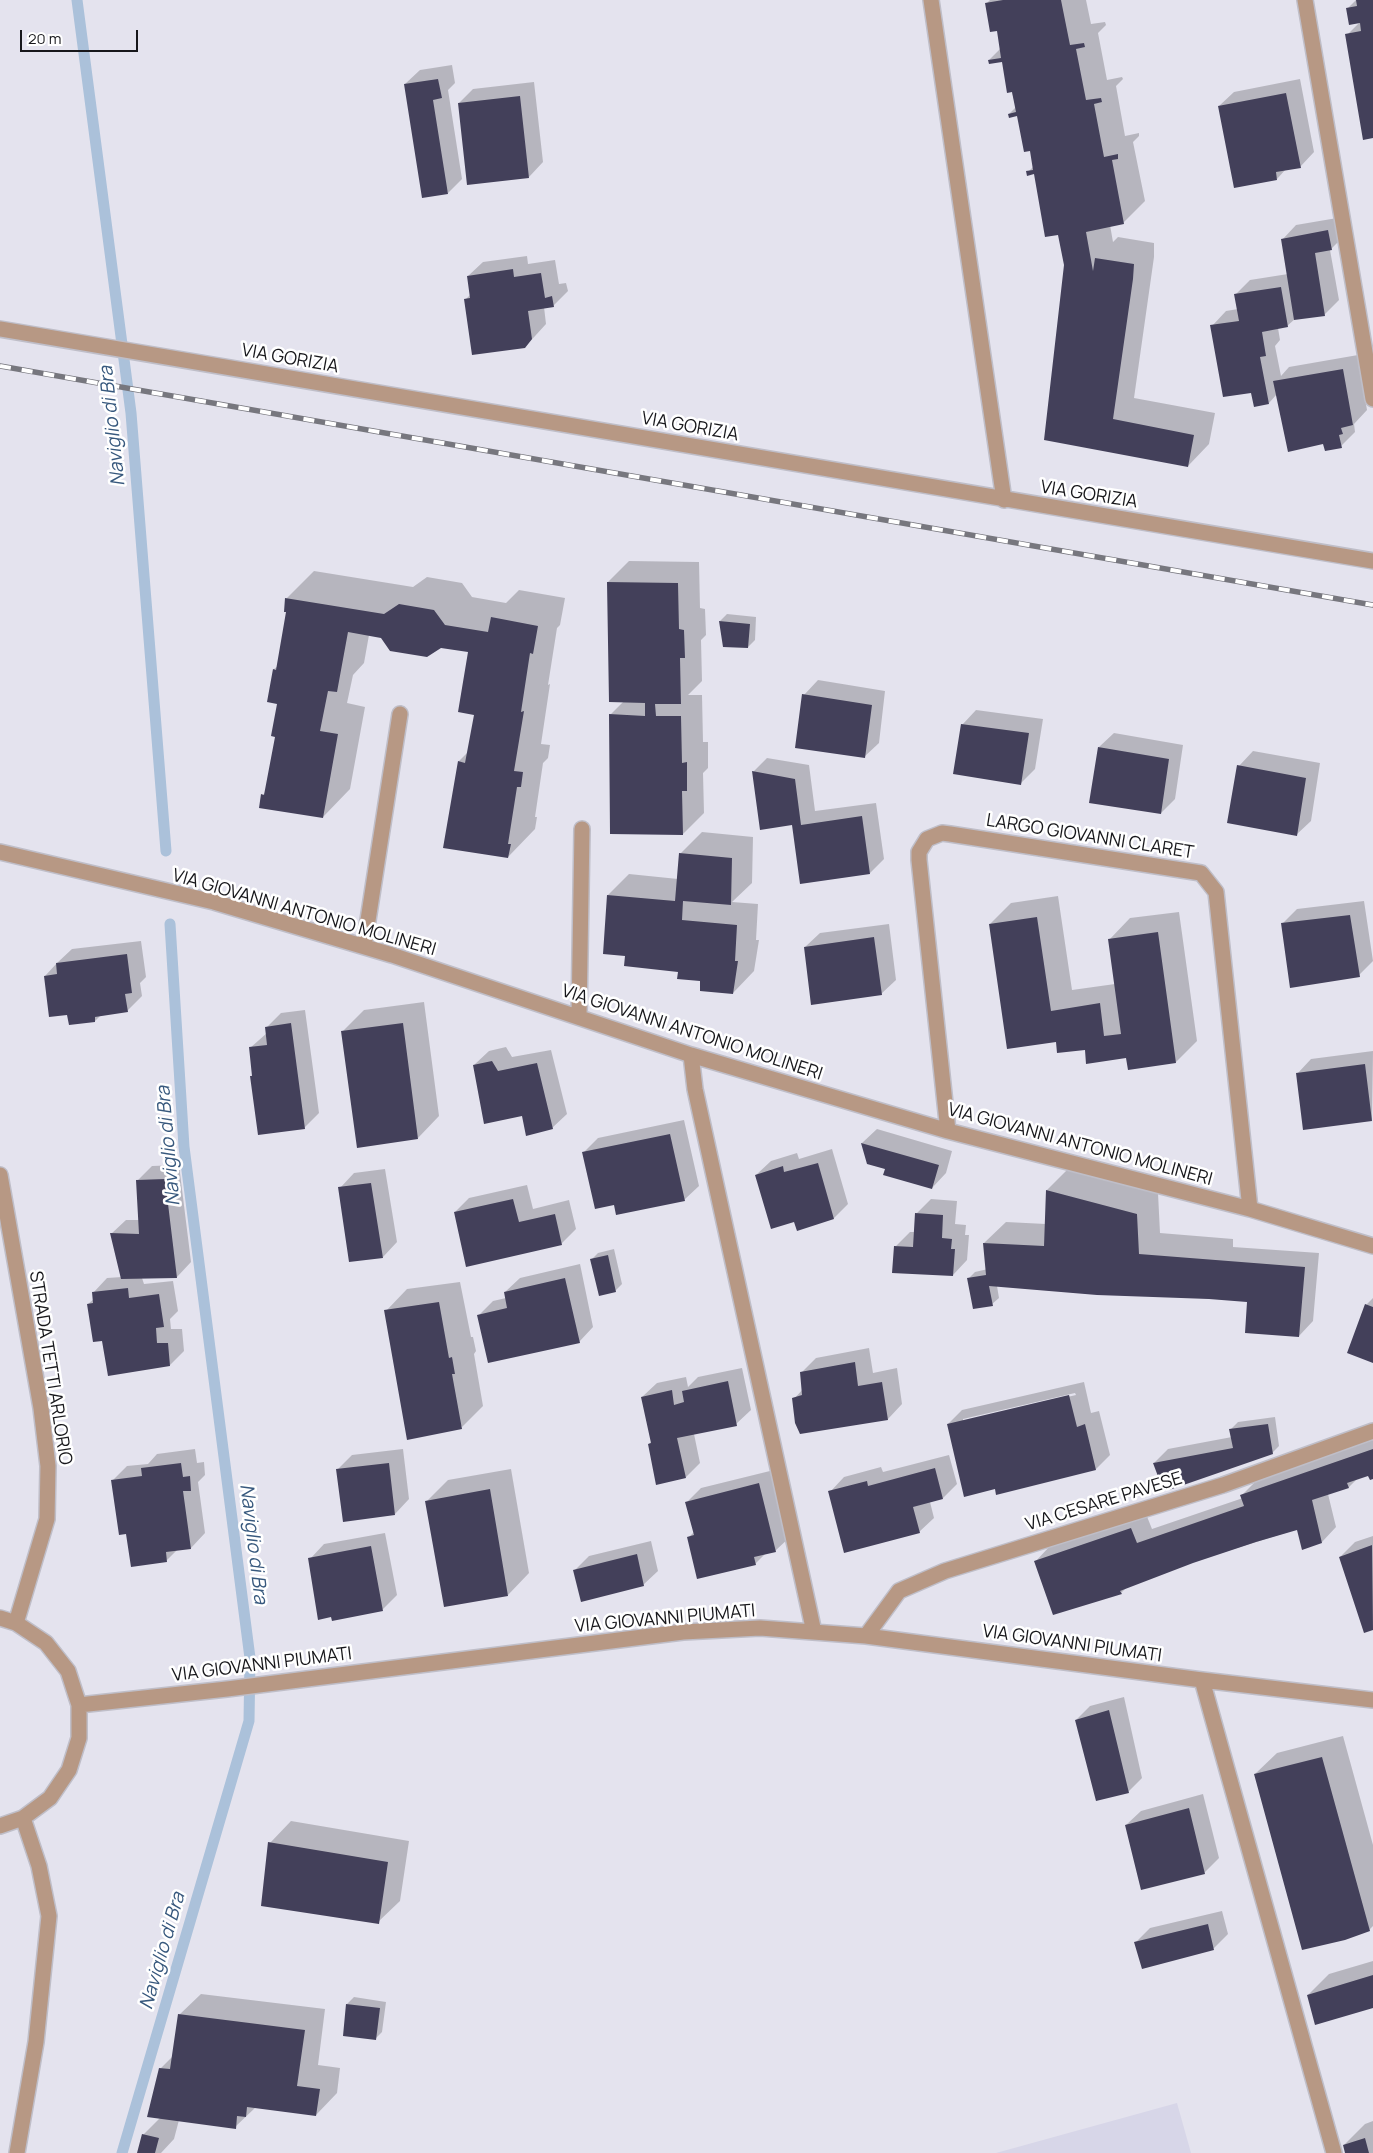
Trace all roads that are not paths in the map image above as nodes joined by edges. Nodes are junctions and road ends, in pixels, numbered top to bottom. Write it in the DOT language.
graph roads {
  1 [pos="931,0"];
  2 [pos="1305,0"];
  3 [pos="0,329"];
  4 [pos="1373,399"];
  5 [pos="1004,500"];
  6 [pos="1373,561"];
  7 [pos="400,714"];
  8 [pos="582,829"];
  9 [pos="0,852"];
  10 [pos="364,946"];
  11 [pos="580,1017"];
  12 [pos="692,1055"];
  13 [pos="948,1131"];
  14 [pos="0,1175"];
  15 [pos="1250,1209"];
  16 [pos="1373,1246"];
  17 [pos="1373,1431"];
  18 [pos="0,1618"];
  19 [pos="16,1623"];
  20 [pos="814,1632"];
  21 [pos="866,1636"];
  22 [pos="1202,1680"];
  23 [pos="1373,1700"];
  24 [pos="79,1705"];
  25 [pos="23,1818"];
  26 [pos="0,1826"];
  27 [pos="17,2153"];
  28 [pos="1334,2153"];
  1 -- 5 [label="street"];
  2 -- 4 [label="street"];
  3 -- 5 [label="street, VIA GORIZIA"];
  5 -- 6 [label="street, VIA GORIZIA"];
  7 -- 10 [label="street"];
  8 -- 11 [label="street"];
  9 -- 10 [label="street, VIA GIOVANNI ANTONIO MOLINERI"];
  10 -- 11 [label="street, VIA GIOVANNI ANTONIO MOLINERI"];
  11 -- 12 [label="street, VIA GIOVANNI ANTONIO MOLINERI"];
  12 -- 13 [label="street, VIA GIOVANNI ANTONIO MOLINERI"];
  12 -- 20 [label="street"];
  13 -- 15 [label="street, VIA GIOVANNI ANTONIO MOLINERI"];
  13 -- 15 [label="street, LARGO GIOVANNI CLARET"];
  14 -- 19 [label="street, STRADA TETTI ARLORIO"];
  15 -- 16 [label="street, VIA GIOVANNI ANTONIO MOLINERI"];
  17 -- 21 [label="street, VIA CESARE PAVESE"];
  18 -- 19 [label="street"];
  19 -- 24 [label="street"];
  20 -- 21 [label="street, VIA GIOVANNI PIUMATI"];
  20 -- 24 [label="street, VIA GIOVANNI PIUMATI"];
  21 -- 22 [label="street, VIA GIOVANNI PIUMATI"];
  22 -- 23 [label="street, VIA GIOVANNI PIUMATI"];
  22 -- 28 [label="street"];
  24 -- 25 [label="street"];
  25 -- 26 [label="street"];
  25 -- 27 [label="street"];
}
